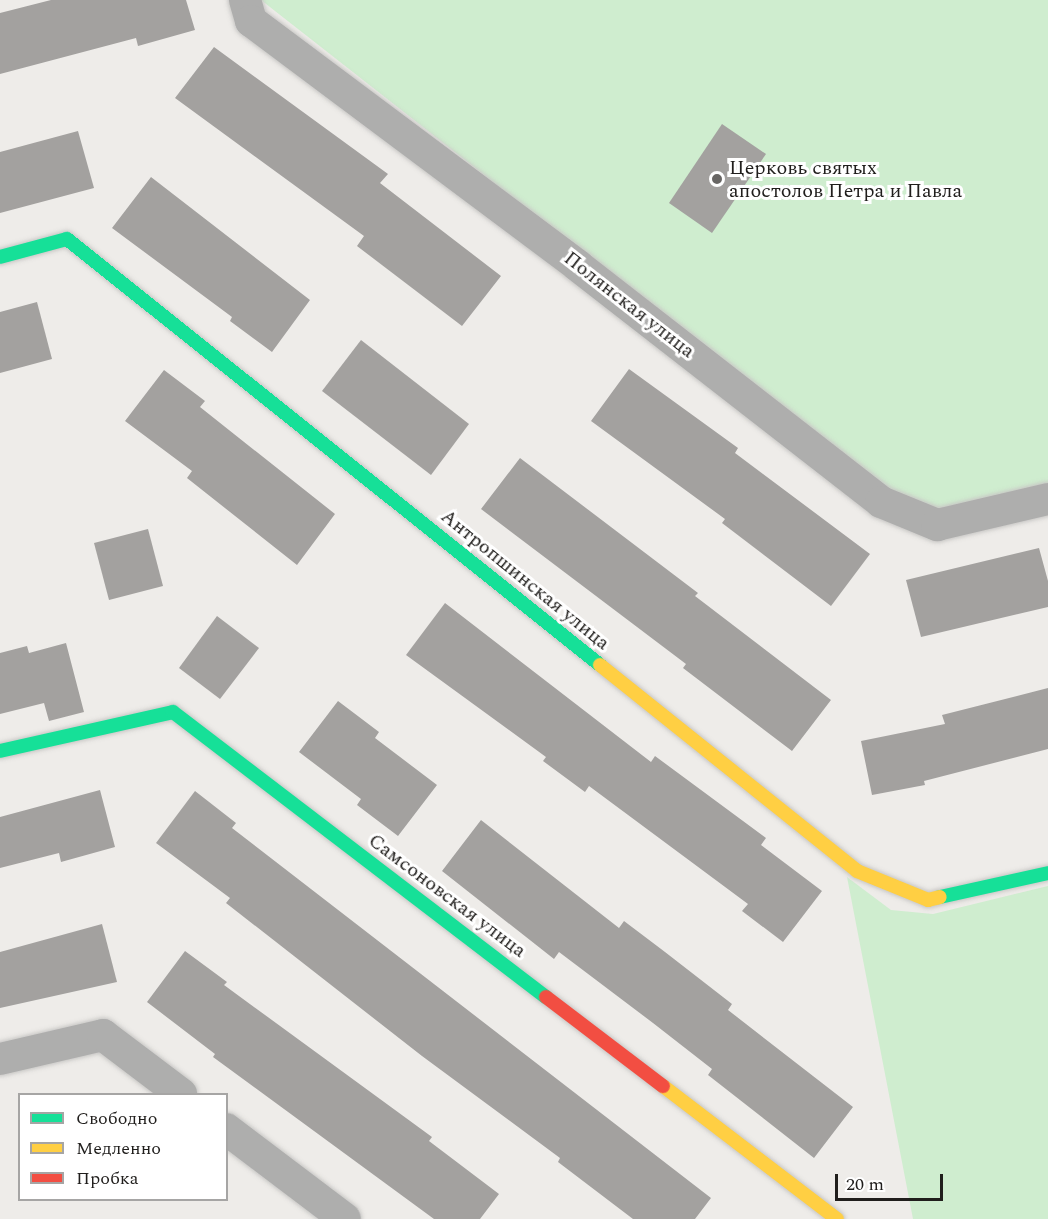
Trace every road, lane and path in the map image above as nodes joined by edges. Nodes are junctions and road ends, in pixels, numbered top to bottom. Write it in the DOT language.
graph roads {
  1 [pos="245,0"];
  2 [pos="0,257"];
  3 [pos="1048,499"];
  4 [pos="0,751"];
  5 [pos="1048,873"];
  6 [pos="0,1059"];
  7 [pos="178,1093"];
  8 [pos="228,1131"];
  9 [pos="345,1219"];
  10 [pos="837,1219"];
  1 -- 3 [label="street, Полянская улица"];
  2 -- 5 [label="street, Антропшинская улица"];
  4 -- 10 [label="street, Самсоновская улица"];
  6 -- 7 [label="street"];
  8 -- 9 [label="street"];
}
